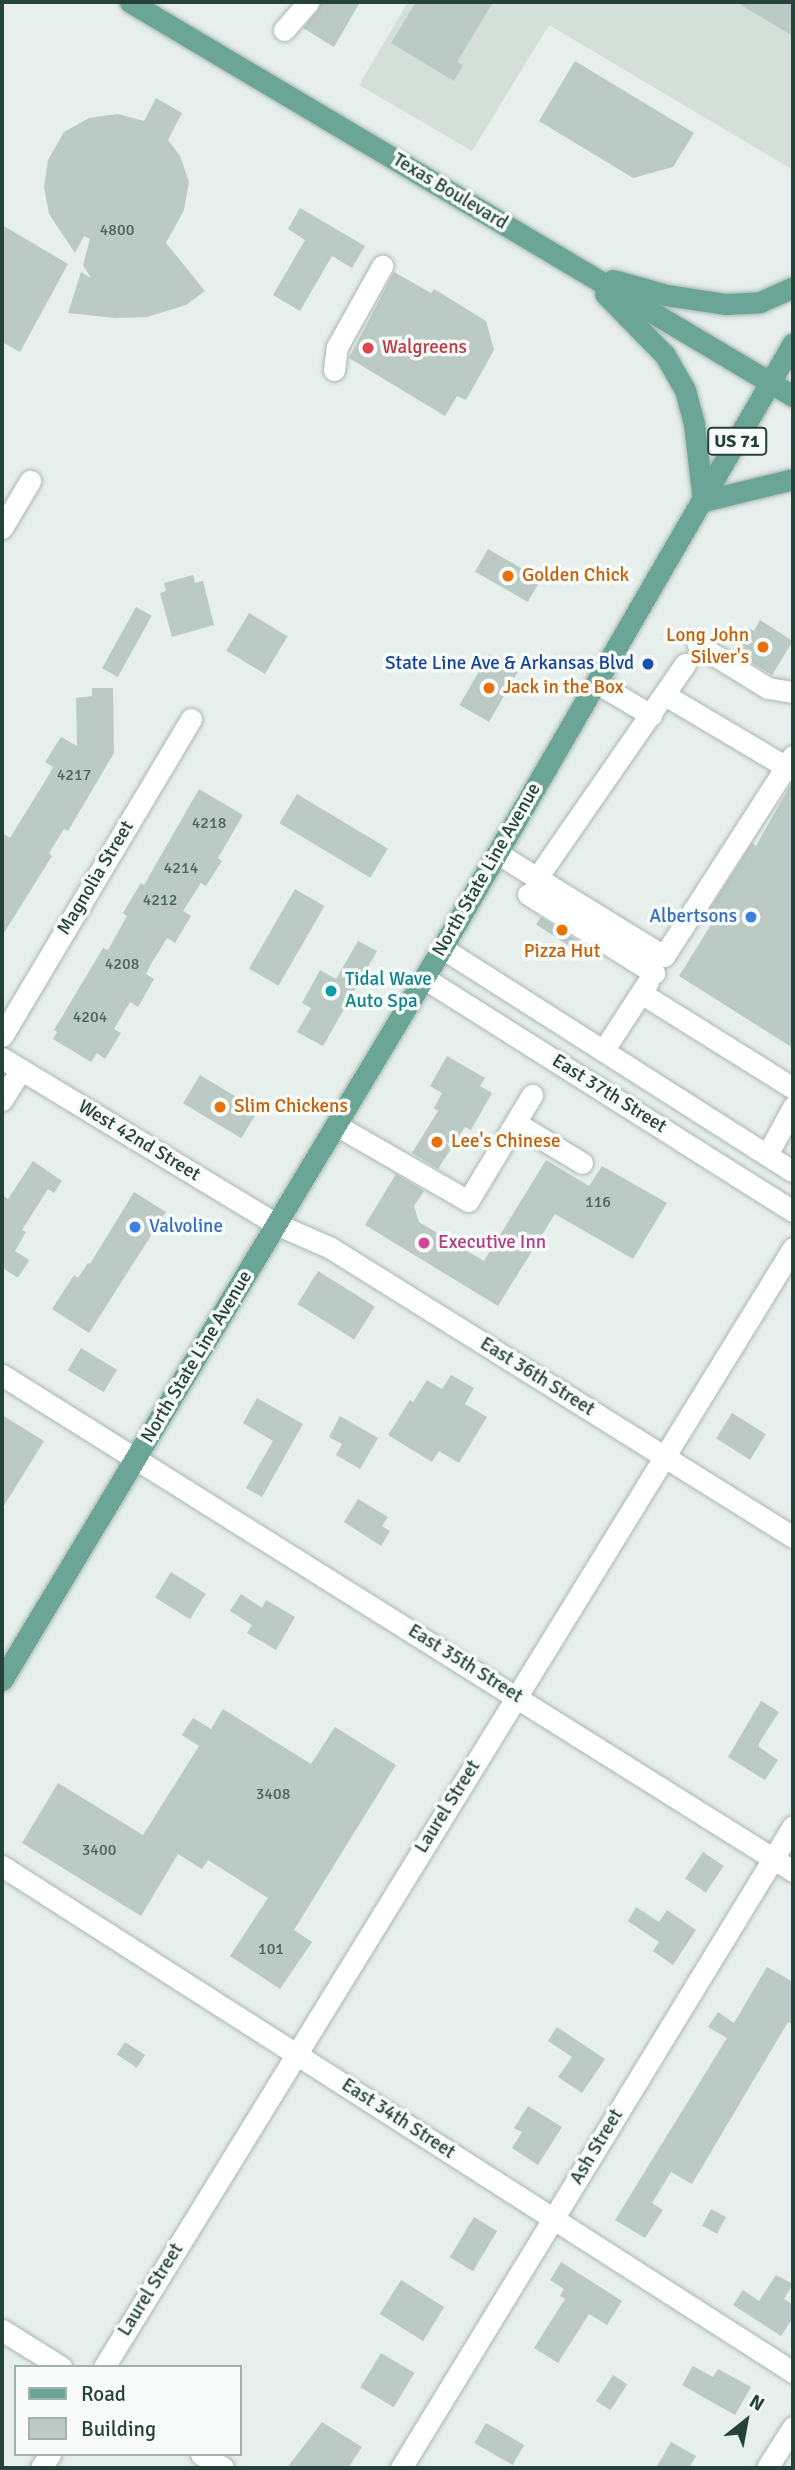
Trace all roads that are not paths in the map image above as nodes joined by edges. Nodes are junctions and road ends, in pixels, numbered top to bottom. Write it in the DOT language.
graph roads {
  1 [pos="130,2"];
  2 [pos="308,2"];
  3 [pos="285,30"];
  4 [pos="382,266"];
  5 [pos="581,271"];
  6 [pos="793,287"];
  7 [pos="793,343"];
  8 [pos="334,370"];
  9 [pos="771,380"];
  10 [pos="793,396"];
  11 [pos="793,479"];
  12 [pos="30,481"];
  13 [pos="703,501"];
  14 [pos="2,528"];
  15 [pos="698,645"];
  16 [pos="685,664"];
  17 [pos="597,683"];
  18 [pos="792,692"];
  19 [pos="665,695"];
  20 [pos="651,715"];
  21 [pos="191,719"];
  22 [pos="791,765"];
  23 [pos="497,853"];
  24 [pos="532,886"];
  25 [pos="442,948"];
  26 [pos="659,964"];
  27 [pos="424,978"];
  28 [pos="641,993"];
  29 [pos="2,1036"];
  30 [pos="603,1051"];
  31 [pos="2,1058"];
  32 [pos="21,1069"];
  33 [pos="793,1088"];
  34 [pos="532,1095"];
  35 [pos="2,1100"];
  36 [pos="793,1107"];
  37 [pos="516,1123"];
  38 [pos="336,1125"];
  39 [pos="767,1155"];
  40 [pos="582,1163"];
  41 [pos="793,1171"];
  42 [pos="793,1211"];
  43 [pos="276,1224"];
  44 [pos="793,1248"];
  45 [pos="2,1375"];
  46 [pos="136,1456"];
  47 [pos="664,1457"];
  48 [pos="793,1537"];
  49 [pos="2,1680"];
  50 [pos="517,1696"];
  51 [pos="793,1826"];
  52 [pos="773,1859"];
  53 [pos="2,1866"];
  54 [pos="793,1871"];
  55 [pos="296,2054"];
  56 [pos="553,2219"];
  57 [pos="2,2330"];
  58 [pos="58,2365"];
  59 [pos="105,2365"];
  60 [pos="793,2372"];
  61 [pos="793,2427"];
  62 [pos="204,2456"];
  63 [pos="223,2468"];
  64 [pos="401,2468"];
  65 [pos="767,2468"];
  1 -- 5 [label="main road, Texas Boulevard"];
  2 -- 3 [label="street"];
  4 -- 8 [label="street"];
  5 -- 6 [label="main road"];
  5 -- 9 [label="main road, Texas Boulevard"];
  5 -- 13 [label="main road"];
  7 -- 9 [label="main road, North State Line Avenue / US 71"];
  9 -- 10 [label="main road, Texas Boulevard"];
  9 -- 13 [label="main road, North State Line Avenue / US 71"];
  11 -- 13 [label="main road"];
  12 -- 14 [label="street"];
  13 -- 17 [label="main road, North State Line Avenue / US 71"];
  15 -- 18 [label="street"];
  16 -- 19 [label="street"];
  17 -- 20 [label="street"];
  17 -- 23 [label="main road, North State Line Avenue / US 71"];
  19 -- 20 [label="street"];
  19 -- 22 [label="street"];
  20 -- 24 [label="street"];
  21 -- 29 [label="street, Magnolia Street"];
  22 -- 26 [label="street"];
  23 -- 24 [label="street"];
  23 -- 25 [label="main road, North State Line Avenue / US 71"];
  24 -- 26 [label="street"];
  25 -- 27 [label="main road, North State Line Avenue / US 71"];
  25 -- 30 [label="street, East 37th Street"];
  26 -- 28 [label="street"];
  27 -- 38 [label="main road, North State Line Avenue / US 71"];
  27 -- 42 [label="street, East 37th Street"];
  28 -- 30 [label="street"];
  28 -- 33 [label="street"];
  30 -- 39 [label="street, East 37th Street"];
  31 -- 32 [label="street, West 42nd Street"];
  32 -- 35 [label="street"];
  32 -- 43 [label="street, West 42nd Street"];
  34 -- 37 [label="street"];
  36 -- 39 [label="street"];
  37 -- 38 [label="street"];
  37 -- 40 [label="street"];
  38 -- 43 [label="main road, North State Line Avenue / US 71"];
  39 -- 41 [label="street, East 37th Street"];
  43 -- 46 [label="main road, North State Line Avenue / US 71"];
  43 -- 47 [label="street, East 36th Street"];
  44 -- 47 [label="street, Laurel Street"];
  45 -- 46 [label="street, East 35th Street"];
  46 -- 49 [label="main road, North State Line Avenue / US 71"];
  46 -- 50 [label="street, East 35th Street"];
  47 -- 48 [label="street, East 36th Street"];
  47 -- 50 [label="street, Laurel Street"];
  50 -- 52 [label="street, East 35th Street"];
  50 -- 55 [label="street, Laurel Street"];
  51 -- 52 [label="street, Ash Street"];
  52 -- 54 [label="street, East 35th Street"];
  52 -- 56 [label="street, Ash Street"];
  53 -- 55 [label="street, East 34th Street"];
  55 -- 56 [label="street, East 34th Street"];
  55 -- 59 [label="street, Laurel Street"];
  56 -- 60 [label="street, East 34th Street"];
  56 -- 64 [label="street, Ash Street"];
  57 -- 58 [label="street"];
  61 -- 65 [label="street"];
  62 -- 63 [label="street"];
}
